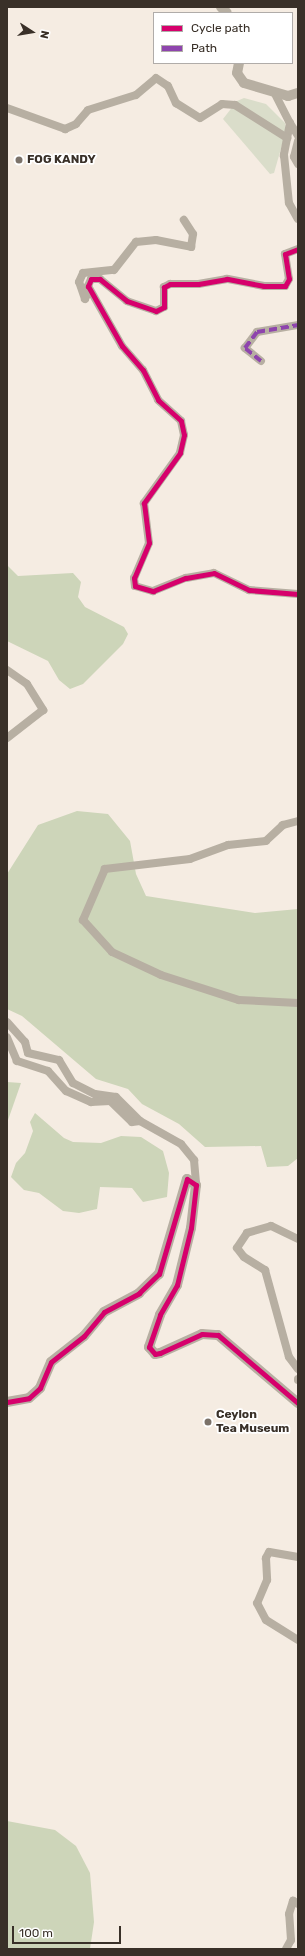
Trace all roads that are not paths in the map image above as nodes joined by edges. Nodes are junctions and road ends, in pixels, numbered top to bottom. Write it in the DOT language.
graph roads {
  1 [pos="239,64"];
  2 [pos="274,92"];
  3 [pos="298,93"];
  4 [pos="7,108"];
  5 [pos="290,123"];
  6 [pos="298,136"];
  7 [pos="287,138"];
  8 [pos="298,141"];
  9 [pos="298,164"];
  10 [pos="298,219"];
  11 [pos="184,220"];
  12 [pos="298,249"];
  13 [pos="89,291"];
  14 [pos="298,325"];
  15 [pos="261,361"];
  16 [pos="298,594"];
  17 [pos="7,670"];
  18 [pos="7,738"];
  19 [pos="298,821"];
  20 [pos="298,1003"];
  21 [pos="7,1022"];
  22 [pos="7,1037"];
  23 [pos="140,1121"];
  24 [pos="196,1185"];
  25 [pos="298,1239"];
  26 [pos="298,1369"];
  27 [pos="7,1402"];
  28 [pos="298,1403"];
  29 [pos="298,1557"];
  30 [pos="298,1640"];
  31 [pos="298,1904"];
  32 [pos="286,1949"];
  1 -- 2 [label="street"];
  2 -- 3 [label="street"];
  2 -- 5 [label="street"];
  4 -- 7 [label="street"];
  5 -- 6 [label="street"];
  5 -- 7 [label="street"];
  7 -- 10 [label="street"];
  8 -- 9 [label="street"];
  11 -- 13 [label="street"];
  12 -- 13 [label="street"];
  13 -- 16 [label="street"];
  14 -- 15 [label="street"];
  17 -- 18 [label="street"];
  19 -- 20 [label="street"];
  21 -- 23 [label="street"];
  22 -- 23 [label="street"];
  23 -- 24 [label="street"];
  24 -- 27 [label="street"];
  24 -- 28 [label="street"];
  25 -- 26 [label="street"];
  29 -- 30 [label="street"];
  31 -- 32 [label="street"];
}
